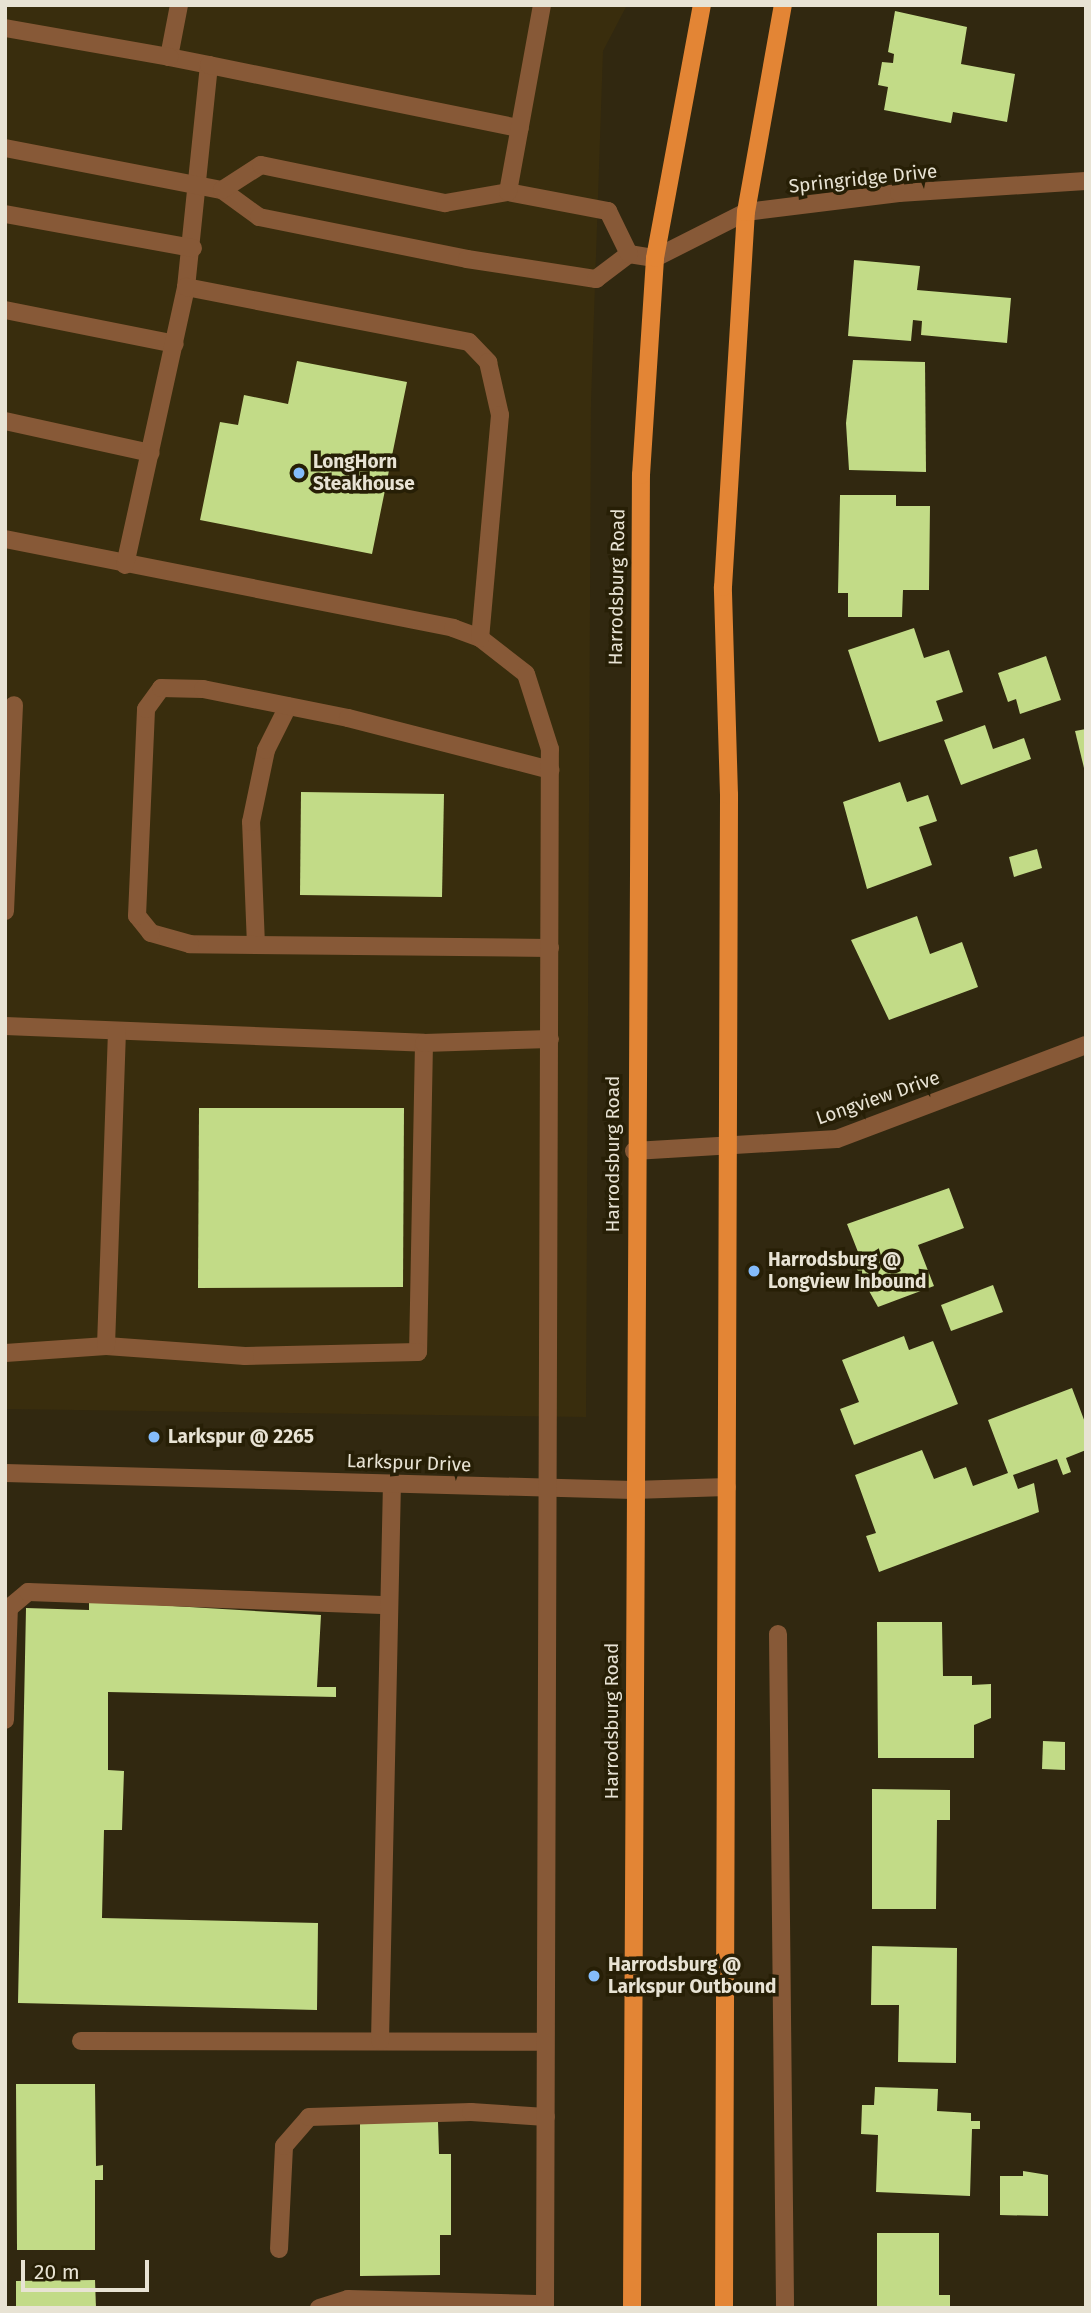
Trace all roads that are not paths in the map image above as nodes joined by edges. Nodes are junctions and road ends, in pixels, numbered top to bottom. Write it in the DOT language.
graph roads {
  1 [pos="179,5"];
  2 [pos="542,5"];
  3 [pos="702,5"];
  4 [pos="783,5"];
  5 [pos="5,28"];
  6 [pos="169,57"];
  7 [pos="209,65"];
  8 [pos="520,128"];
  9 [pos="5,148"];
  10 [pos="1086,181"];
  11 [pos="193,184"];
  12 [pos="222,190"];
  13 [pos="508,192"];
  14 [pos="746,212"];
  15 [pos="5,214"];
  16 [pos="194,248"];
  17 [pos="629,254"];
  18 [pos="655,258"];
  19 [pos="187,287"];
  20 [pos="5,310"];
  21 [pos="175,344"];
  22 [pos="5,421"];
  23 [pos="151,453"];
  24 [pos="5,539"];
  25 [pos="125,565"];
  26 [pos="480,638"];
  27 [pos="14,705"];
  28 [pos="288,706"];
  29 [pos="550,770"];
  30 [pos="5,911"];
  31 [pos="257,945"];
  32 [pos="550,948"];
  33 [pos="5,1027"];
  34 [pos="117,1031"];
  35 [pos="550,1039"];
  36 [pos="424,1043"];
  37 [pos="1086,1045"];
  38 [pos="729,1147"];
  39 [pos="634,1150"];
  40 [pos="106,1346"];
  41 [pos="5,1353"];
  42 [pos="5,1473"];
  43 [pos="391,1484"];
  44 [pos="727,1487"];
  45 [pos="548,1488"];
  46 [pos="633,1490"];
  47 [pos="389,1605"];
  48 [pos="778,1634"];
  49 [pos="5,1720"];
  50 [pos="81,2041"];
  51 [pos="380,2041"];
  52 [pos="544,2042"];
  53 [pos="546,2117"];
  54 [pos="279,2249"];
  55 [pos="545,2306"];
  56 [pos="319,2308"];
  57 [pos="632,2308"];
  58 [pos="724,2308"];
  59 [pos="785,2308"];
  1 -- 6 [label="street"];
  2 -- 8 [label="street"];
  3 -- 18 [label="main road, Harrodsburg Road"];
  4 -- 14 [label="main road"];
  5 -- 6 [label="street"];
  6 -- 7 [label="street"];
  7 -- 8 [label="street"];
  7 -- 11 [label="street"];
  8 -- 13 [label="street"];
  9 -- 11 [label="street"];
  10 -- 14 [label="street, Springridge Drive"];
  11 -- 12 [label="street"];
  11 -- 16 [label="street"];
  12 -- 13 [label="street"];
  12 -- 17 [label="street"];
  13 -- 17 [label="street"];
  14 -- 18 [label="street, Springridge Drive"];
  14 -- 38 [label="main road"];
  15 -- 16 [label="street"];
  16 -- 19 [label="street"];
  17 -- 18 [label="street"];
  18 -- 39 [label="main road, Harrodsburg Road"];
  19 -- 21 [label="street"];
  19 -- 26 [label="street"];
  20 -- 21 [label="street"];
  21 -- 23 [label="street"];
  22 -- 23 [label="street"];
  23 -- 25 [label="street"];
  24 -- 25 [label="street"];
  25 -- 26 [label="street"];
  26 -- 29 [label="street"];
  27 -- 30 [label="street"];
  28 -- 29 [label="street"];
  28 -- 31 [label="street"];
  28 -- 31 [label="street"];
  29 -- 32 [label="street"];
  31 -- 32 [label="street"];
  32 -- 35 [label="street"];
  33 -- 34 [label="street"];
  34 -- 36 [label="street"];
  34 -- 40 [label="street"];
  35 -- 36 [label="street"];
  35 -- 45 [label="street"];
  36 -- 40 [label="street"];
  37 -- 38 [label="street, Longview Drive"];
  38 -- 39 [label="street, Longview Drive"];
  38 -- 44 [label="main road"];
  39 -- 46 [label="main road, Harrodsburg Road"];
  40 -- 41 [label="street"];
  42 -- 43 [label="street, Larkspur Drive"];
  43 -- 45 [label="street, Larkspur Drive"];
  43 -- 47 [label="street"];
  44 -- 46 [label="street, Larkspur Drive"];
  44 -- 58 [label="main road"];
  45 -- 46 [label="street, Larkspur Drive"];
  45 -- 52 [label="street"];
  46 -- 57 [label="main road, Harrodsburg Road"];
  47 -- 49 [label="street"];
  47 -- 51 [label="street"];
  48 -- 59 [label="street"];
  50 -- 51 [label="street"];
  51 -- 52 [label="street"];
  52 -- 53 [label="street"];
  53 -- 54 [label="street"];
  53 -- 55 [label="street"];
  55 -- 56 [label="street"];
}
